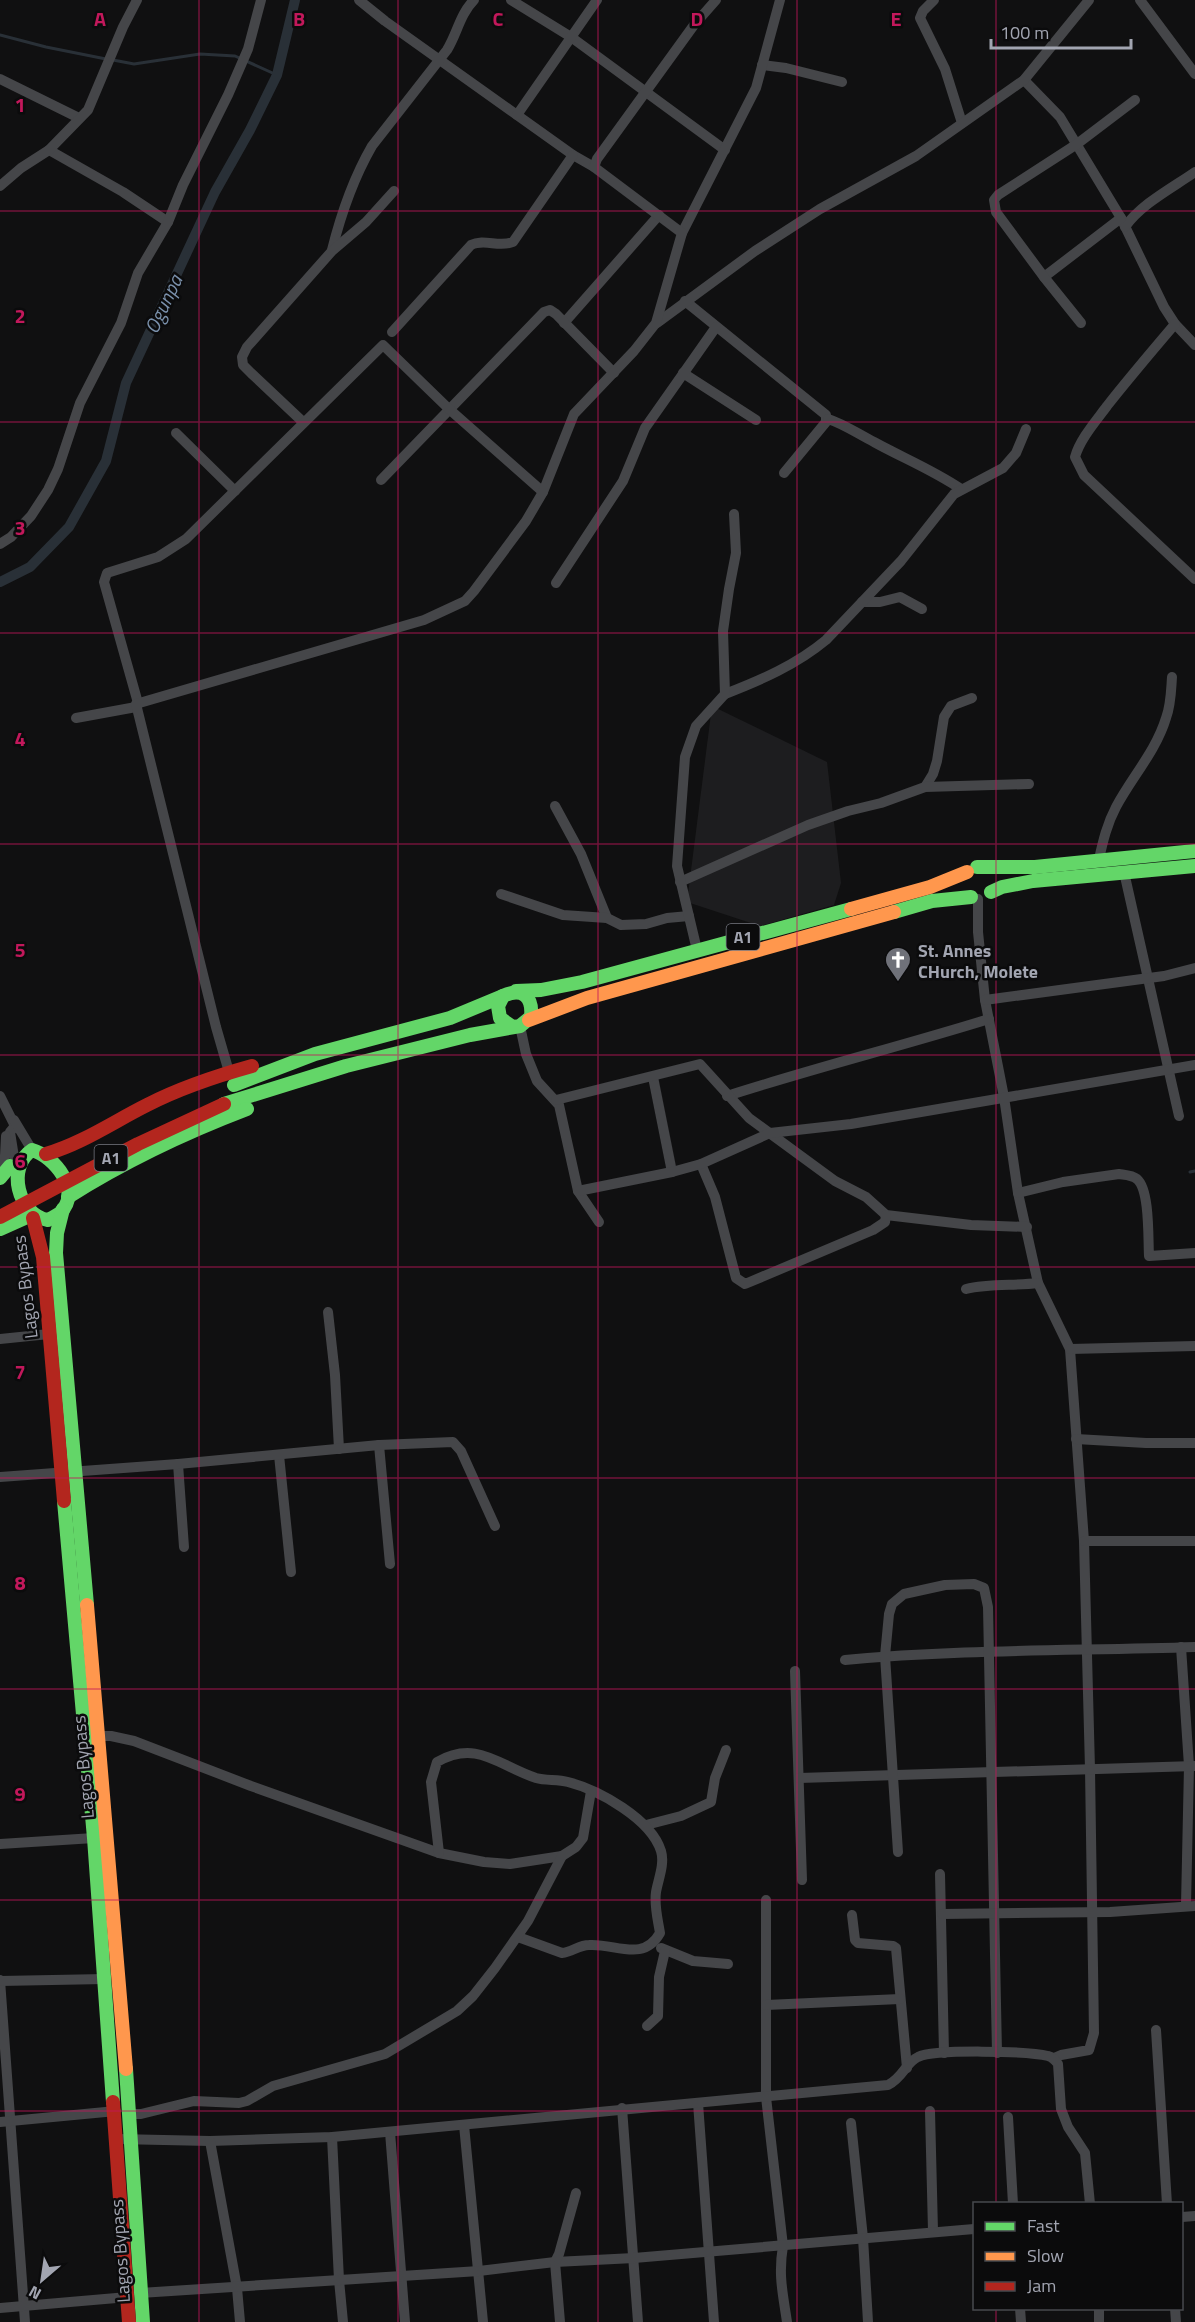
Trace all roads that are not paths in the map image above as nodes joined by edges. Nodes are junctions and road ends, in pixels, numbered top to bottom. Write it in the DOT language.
graph roads {
  1 [pos="137,0"];
  2 [pos="261,0"];
  3 [pos="359,0"];
  4 [pos="474,0"];
  5 [pos="511,0"];
  6 [pos="597,0"];
  7 [pos="716,0"];
  8 [pos="780,0"];
  9 [pos="934,0"];
  10 [pos="1089,0"];
  11 [pos="1140,0"];
  12 [pos="571,37"];
  13 [pos="439,58"];
  14 [pos="762,65"];
  15 [pos="1195,74"];
  16 [pos="0,79"];
  17 [pos="1024,80"];
  18 [pos="842,82"];
  19 [pos="647,92"];
  20 [pos="1135,100"];
  21 [pos="517,115"];
  22 [pos="79,118"];
  23 [pos="962,123"];
  24 [pos="1077,144"];
  25 [pos="49,150"];
  26 [pos="725,150"];
  27 [pos="573,155"];
  28 [pos="594,167"];
  29 [pos="1195,172"];
  30 [pos="0,186"];
  31 [pos="394,191"];
  32 [pos="659,215"];
  33 [pos="168,222"];
  34 [pos="1123,223"];
  35 [pos="682,233"];
  36 [pos="332,251"];
  37 [pos="1044,277"];
  38 [pos="685,302"];
  39 [pos="564,323"];
  40 [pos="656,323"];
  41 [pos="1081,323"];
  42 [pos="1175,324"];
  43 [pos="716,327"];
  44 [pos="392,332"];
  45 [pos="1195,345"];
  46 [pos="614,373"];
  47 [pos="683,373"];
  48 [pos="448,409"];
  49 [pos="828,419"];
  50 [pos="756,420"];
  51 [pos="303,422"];
  52 [pos="1026,429"];
  53 [pos="176,433"];
  54 [pos="784,473"];
  55 [pos="381,480"];
  56 [pos="961,489"];
  57 [pos="235,490"];
  58 [pos="543,492"];
  59 [pos="734,514"];
  60 [pos="0,544"];
  61 [pos="1195,579"];
  62 [pos="556,583"];
  63 [pos="862,602"];
  64 [pos="922,609"];
  65 [pos="1172,677"];
  66 [pos="725,694"];
  67 [pos="972,698"];
  68 [pos="137,705"];
  69 [pos="76,718"];
  70 [pos="1029,784"];
  71 [pos="925,787"];
  72 [pos="555,806"];
  73 [pos="1195,851"];
  74 [pos="1099,859"];
  75 [pos="1195,866"];
  76 [pos="972,869"];
  77 [pos="1124,872"];
  78 [pos="680,882"];
  79 [pos="991,892"];
  80 [pos="501,894"];
  81 [pos="975,898"];
  82 [pos="689,916"];
  83 [pos="607,918"];
  84 [pos="697,950"];
  85 [pos="1195,968"];
  86 [pos="1149,978"];
  87 [pos="510,994"];
  88 [pos="985,1000"];
  89 [pos="989,1019"];
  90 [pos="520,1024"];
  91 [pos="315,1054"];
  92 [pos="1195,1065"];
  93 [pos="1168,1069"];
  94 [pos="325,1070"];
  95 [pos="229,1072"];
  96 [pos="653,1077"];
  97 [pos="727,1096"];
  98 [pos="218,1097"];
  99 [pos="1004,1097"];
  100 [pos="2,1100"];
  101 [pos="556,1100"];
  102 [pos="1179,1116"];
  103 [pos="15,1126"];
  104 [pos="143,1126"];
  105 [pos="770,1133"];
  106 [pos="39,1152"];
  107 [pos="92,1153"];
  108 [pos="8,1162"];
  109 [pos="71,1163"];
  110 [pos="701,1164"];
  111 [pos="672,1172"];
  112 [pos="51,1174"];
  113 [pos="0,1178"];
  114 [pos="31,1185"];
  115 [pos="578,1191"];
  116 [pos="1018,1193"];
  117 [pos="10,1195"];
  118 [pos="65,1203"];
  119 [pos="886,1215"];
  120 [pos="0,1217"];
  121 [pos="31,1217"];
  122 [pos="599,1222"];
  123 [pos="1027,1227"];
  124 [pos="0,1229"];
  125 [pos="1195,1253"];
  126 [pos="1038,1282"];
  127 [pos="966,1289"];
  128 [pos="328,1312"];
  129 [pos="49,1334"];
  130 [pos="0,1339"];
  131 [pos="1195,1346"];
  132 [pos="1070,1349"];
  133 [pos="1076,1439"];
  134 [pos="1195,1443"];
  135 [pos="379,1445"];
  136 [pos="339,1449"];
  137 [pos="279,1455"];
  138 [pos="178,1464"];
  139 [pos="76,1470"];
  140 [pos="61,1472"];
  141 [pos="0,1476"];
  142 [pos="495,1526"];
  143 [pos="1084,1541"];
  144 [pos="1195,1541"];
  145 [pos="184,1547"];
  146 [pos="390,1564"];
  147 [pos="291,1572"];
  148 [pos="1181,1647"];
  149 [pos="1195,1647"];
  150 [pos="990,1651"];
  151 [pos="1086,1651"];
  152 [pos="885,1656"];
  153 [pos="845,1660"];
  154 [pos="795,1671"];
  155 [pos="99,1736"];
  156 [pos="726,1750"];
  157 [pos="1192,1766"];
  158 [pos="1090,1768"];
  159 [pos="992,1772"];
  160 [pos="893,1774"];
  161 [pos="799,1778"];
  162 [pos="591,1791"];
  163 [pos="646,1826"];
  164 [pos="94,1838"];
  165 [pos="0,1844"];
  166 [pos="898,1852"];
  167 [pos="439,1853"];
  168 [pos="562,1856"];
  169 [pos="940,1874"];
  170 [pos="802,1880"];
  171 [pos="766,1900"];
  172 [pos="1190,1905"];
  173 [pos="1092,1912"];
  174 [pos="942,1914"];
  175 [pos="996,1914"];
  176 [pos="852,1915"];
  177 [pos="518,1937"];
  178 [pos="652,1943"];
  179 [pos="665,1951"];
  180 [pos="728,1964"];
  181 [pos="105,1979"];
  182 [pos="0,1980"];
  183 [pos="900,1999"];
  184 [pos="766,2005"];
  185 [pos="647,2026"];
  186 [pos="1156,2030"];
  187 [pos="944,2053"];
  188 [pos="997,2053"];
  189 [pos="1054,2058"];
  190 [pos="907,2068"];
  191 [pos="765,2097"];
  192 [pos="698,2103"];
  193 [pos="622,2108"];
  194 [pos="930,2111"];
  195 [pos="122,2113"];
  196 [pos="1008,2117"];
  197 [pos="4,2121"];
  198 [pos="851,2123"];
  199 [pos="464,2124"];
  200 [pos="390,2132"];
  201 [pos="332,2137"];
  202 [pos="124,2139"];
  203 [pos="210,2141"];
  204 [pos="576,2193"];
  205 [pos="1013,2202"];
  206 [pos="1090,2202"];
  207 [pos="1167,2202"];
  208 [pos="973,2229"];
  209 [pos="933,2231"];
  210 [pos="862,2238"];
  211 [pos="783,2246"];
  212 [pos="708,2251"];
  213 [pos="634,2258"];
  214 [pos="555,2262"];
  215 [pos="479,2271"];
  216 [pos="401,2275"];
  217 [pos="339,2280"];
  218 [pos="237,2288"];
  219 [pos="134,2295"];
  220 [pos="24,2306"];
  221 [pos="0,2308"];
  222 [pos="25,2322"];
  223 [pos="129,2322"];
  224 [pos="143,2322"];
  225 [pos="240,2322"];
  226 [pos="343,2322"];
  227 [pos="405,2322"];
  228 [pos="483,2322"];
  229 [pos="560,2322"];
  230 [pos="638,2322"];
  231 [pos="714,2322"];
  232 [pos="787,2322"];
  233 [pos="868,2322"];
  1 -- 22 [label="street"];
  2 -- 33 [label="street"];
  3 -- 13 [label="street"];
  4 -- 13 [label="street"];
  5 -- 12 [label="street"];
  6 -- 12 [label="street"];
  7 -- 19 [label="street"];
  8 -- 14 [label="street"];
  9 -- 23 [label="street"];
  10 -- 17 [label="street"];
  11 -- 15 [label="street"];
  12 -- 19 [label="street"];
  12 -- 21 [label="street"];
  13 -- 21 [label="street"];
  13 -- 36 [label="street"];
  14 -- 18 [label="street"];
  14 -- 26 [label="street"];
  16 -- 22 [label="street"];
  17 -- 23 [label="street"];
  17 -- 24 [label="street"];
  19 -- 26 [label="street"];
  19 -- 28 [label="street"];
  20 -- 24 [label="street"];
  21 -- 27 [label="street"];
  22 -- 25 [label="street"];
  23 -- 38 [label="street"];
  24 -- 34 [label="street"];
  24 -- 37 [label="street"];
  25 -- 30 [label="street"];
  25 -- 33 [label="street"];
  26 -- 35 [label="street"];
  27 -- 28 [label="street"];
  27 -- 44 [label="street"];
  28 -- 32 [label="street"];
  29 -- 34 [label="street"];
  31 -- 36 [label="street"];
  32 -- 35 [label="street"];
  32 -- 39 [label="street"];
  33 -- 60 [label="street"];
  34 -- 37 [label="street"];
  34 -- 42 [label="street"];
  35 -- 40 [label="street"];
  36 -- 51 [label="street"];
  37 -- 41 [label="street"];
  38 -- 40 [label="street"];
  38 -- 43 [label="street"];
  39 -- 46 [label="street"];
  39 -- 48 [label="street"];
  40 -- 46 [label="street"];
  42 -- 45 [label="street"];
  42 -- 61 [label="street"];
  43 -- 47 [label="street"];
  43 -- 49 [label="street"];
  46 -- 58 [label="street"];
  47 -- 50 [label="street"];
  47 -- 62 [label="street"];
  48 -- 51 [label="street"];
  48 -- 55 [label="street"];
  48 -- 58 [label="street"];
  49 -- 54 [label="street"];
  49 -- 56 [label="street"];
  51 -- 57 [label="street"];
  52 -- 56 [label="street"];
  53 -- 57 [label="street"];
  56 -- 63 [label="street"];
  57 -- 68 [label="street"];
  58 -- 68 [label="street"];
  59 -- 66 [label="street"];
  63 -- 64 [label="street"];
  63 -- 66 [label="street"];
  65 -- 74 [label="street"];
  66 -- 78 [label="street"];
  67 -- 71 [label="street"];
  68 -- 69 [label="street"];
  68 -- 95 [label="street"];
  70 -- 71 [label="street"];
  71 -- 78 [label="street"];
  72 -- 83 [label="street"];
  73 -- 74 [label="main road, A1"];
  74 -- 76 [label="main road, A1"];
  75 -- 77 [label="main road"];
  76 -- 79 [label="main road"];
  76 -- 81 [label="main road"];
  76 -- 84 [label="main road, A1"];
  77 -- 79 [label="main road"];
  77 -- 86 [label="street"];
  78 -- 82 [label="street"];
  79 -- 81 [label="main road"];
  80 -- 83 [label="street"];
  81 -- 88 [label="street"];
  81 -- 90 [label="main road, A1"];
  82 -- 83 [label="street"];
  82 -- 84 [label="street"];
  84 -- 87 [label="main road, A1"];
  85 -- 86 [label="street"];
  86 -- 88 [label="street"];
  86 -- 93 [label="street"];
  87 -- 90 [label="main road"];
  87 -- 90 [label="main road"];
  87 -- 91 [label="main road, A1"];
  88 -- 89 [label="street"];
  89 -- 97 [label="street"];
  89 -- 99 [label="street"];
  90 -- 94 [label="main road, A1"];
  90 -- 101 [label="street"];
  91 -- 95 [label="main road"];
  91 -- 98 [label="main road, A1"];
  92 -- 93 [label="street"];
  93 -- 99 [label="street"];
  93 -- 102 [label="street"];
  94 -- 98 [label="main road, A1"];
  94 -- 118 [label="main road"];
  95 -- 106 [label="main road"];
  96 -- 97 [label="street"];
  96 -- 101 [label="street"];
  96 -- 111 [label="street"];
  97 -- 105 [label="street"];
  98 -- 120 [label="main road, A1, bridge"];
  99 -- 105 [label="street"];
  99 -- 116 [label="street"];
  100 -- 103 [label="street"];
  100 -- 106 [label="street"];
  101 -- 115 [label="street"];
  103 -- 108 [label="street"];
  103 -- 108 [label="street"];
  104 -- 107 [label="main road, A1"];
  105 -- 110 [label="street"];
  105 -- 119 [label="street"];
  106 -- 108 [label="main road"];
  106 -- 118 [label="main road"];
  108 -- 113 [label="main road"];
  108 -- 121 [label="main road"];
  109 -- 112 [label="main road, A1"];
  110 -- 111 [label="street"];
  110 -- 119 [label="street"];
  111 -- 115 [label="street"];
  114 -- 117 [label="main road"];
  115 -- 122 [label="street"];
  116 -- 123 [label="street"];
  116 -- 125 [label="street"];
  118 -- 121 [label="main road"];
  118 -- 139 [label="main road, Lagos Bypass"];
  119 -- 123 [label="street"];
  121 -- 124 [label="main road"];
  121 -- 129 [label="main road, Lagos Bypass"];
  123 -- 126 [label="street"];
  126 -- 127 [label="street"];
  126 -- 132 [label="street"];
  128 -- 136 [label="street"];
  129 -- 130 [label="street"];
  129 -- 140 [label="main road, Lagos Bypass"];
  131 -- 132 [label="street"];
  132 -- 133 [label="street"];
  133 -- 134 [label="street"];
  133 -- 143 [label="street"];
  135 -- 136 [label="street"];
  135 -- 142 [label="street"];
  135 -- 146 [label="street"];
  136 -- 137 [label="street"];
  137 -- 138 [label="street"];
  137 -- 147 [label="street"];
  138 -- 139 [label="street"];
  138 -- 145 [label="street"];
  139 -- 140 [label="street"];
  139 -- 155 [label="main road, Lagos Bypass"];
  140 -- 141 [label="street"];
  140 -- 164 [label="main road, Lagos Bypass"];
  143 -- 144 [label="street"];
  143 -- 151 [label="street"];
  148 -- 149 [label="street"];
  148 -- 151 [label="street"];
  148 -- 157 [label="street"];
  150 -- 151 [label="street"];
  150 -- 152 [label="street"];
  150 -- 152 [label="street"];
  150 -- 159 [label="street"];
  151 -- 158 [label="street"];
  152 -- 153 [label="street"];
  152 -- 160 [label="street"];
  154 -- 161 [label="street"];
  155 -- 167 [label="street"];
  155 -- 195 [label="main road, Lagos Bypass"];
  156 -- 163 [label="street"];
  157 -- 158 [label="street"];
  157 -- 172 [label="street"];
  158 -- 159 [label="street"];
  158 -- 173 [label="street"];
  159 -- 160 [label="street"];
  159 -- 175 [label="street"];
  160 -- 161 [label="street"];
  160 -- 166 [label="street"];
  161 -- 170 [label="street"];
  162 -- 163 [label="street"];
  162 -- 167 [label="street"];
  162 -- 168 [label="street"];
  163 -- 178 [label="street"];
  164 -- 165 [label="street"];
  164 -- 181 [label="main road, Lagos Bypass"];
  167 -- 168 [label="street"];
  168 -- 177 [label="street"];
  169 -- 174 [label="street"];
  171 -- 184 [label="street"];
  172 -- 173 [label="street"];
  173 -- 175 [label="street"];
  173 -- 189 [label="street"];
  174 -- 175 [label="street"];
  174 -- 187 [label="street"];
  175 -- 188 [label="street"];
  176 -- 183 [label="street"];
  177 -- 178 [label="street"];
  177 -- 195 [label="street"];
  178 -- 179 [label="street"];
  179 -- 180 [label="street"];
  179 -- 185 [label="street"];
  181 -- 182 [label="street"];
  181 -- 195 [label="main road, Lagos Bypass"];
  182 -- 197 [label="street"];
  183 -- 184 [label="street"];
  183 -- 190 [label="street"];
  184 -- 191 [label="street"];
  186 -- 207 [label="street"];
  187 -- 188 [label="street"];
  187 -- 190 [label="street"];
  188 -- 189 [label="street"];
  189 -- 206 [label="street"];
  190 -- 191 [label="street"];
  191 -- 192 [label="street"];
  191 -- 211 [label="street"];
  192 -- 193 [label="street"];
  192 -- 212 [label="street"];
  193 -- 199 [label="street"];
  193 -- 213 [label="street"];
  194 -- 209 [label="street"];
  195 -- 197 [label="street"];
  195 -- 202 [label="main road, Lagos Bypass"];
  196 -- 205 [label="street"];
  197 -- 220 [label="street"];
  198 -- 210 [label="street"];
  199 -- 200 [label="street"];
  199 -- 215 [label="street"];
  200 -- 201 [label="street"];
  200 -- 216 [label="street"];
  201 -- 203 [label="street"];
  201 -- 217 [label="street"];
  202 -- 203 [label="street"];
  202 -- 219 [label="main road, Lagos Bypass"];
  203 -- 218 [label="street"];
  204 -- 214 [label="street"];
  208 -- 209 [label="street"];
  209 -- 210 [label="street"];
  210 -- 211 [label="street"];
  210 -- 233 [label="street"];
  211 -- 212 [label="street"];
  211 -- 232 [label="street"];
  212 -- 213 [label="street"];
  212 -- 231 [label="street"];
  213 -- 214 [label="street"];
  213 -- 230 [label="street"];
  214 -- 215 [label="street"];
  214 -- 229 [label="street"];
  215 -- 216 [label="street"];
  215 -- 228 [label="street"];
  216 -- 217 [label="street"];
  216 -- 227 [label="street"];
  217 -- 218 [label="street"];
  217 -- 226 [label="street"];
  218 -- 219 [label="street"];
  218 -- 225 [label="street"];
  219 -- 220 [label="street"];
  219 -- 223 [label="main road, Lagos Bypass"];
  219 -- 224 [label="main road, Lagos Bypass"];
  220 -- 221 [label="street"];
  220 -- 222 [label="street"];
}
